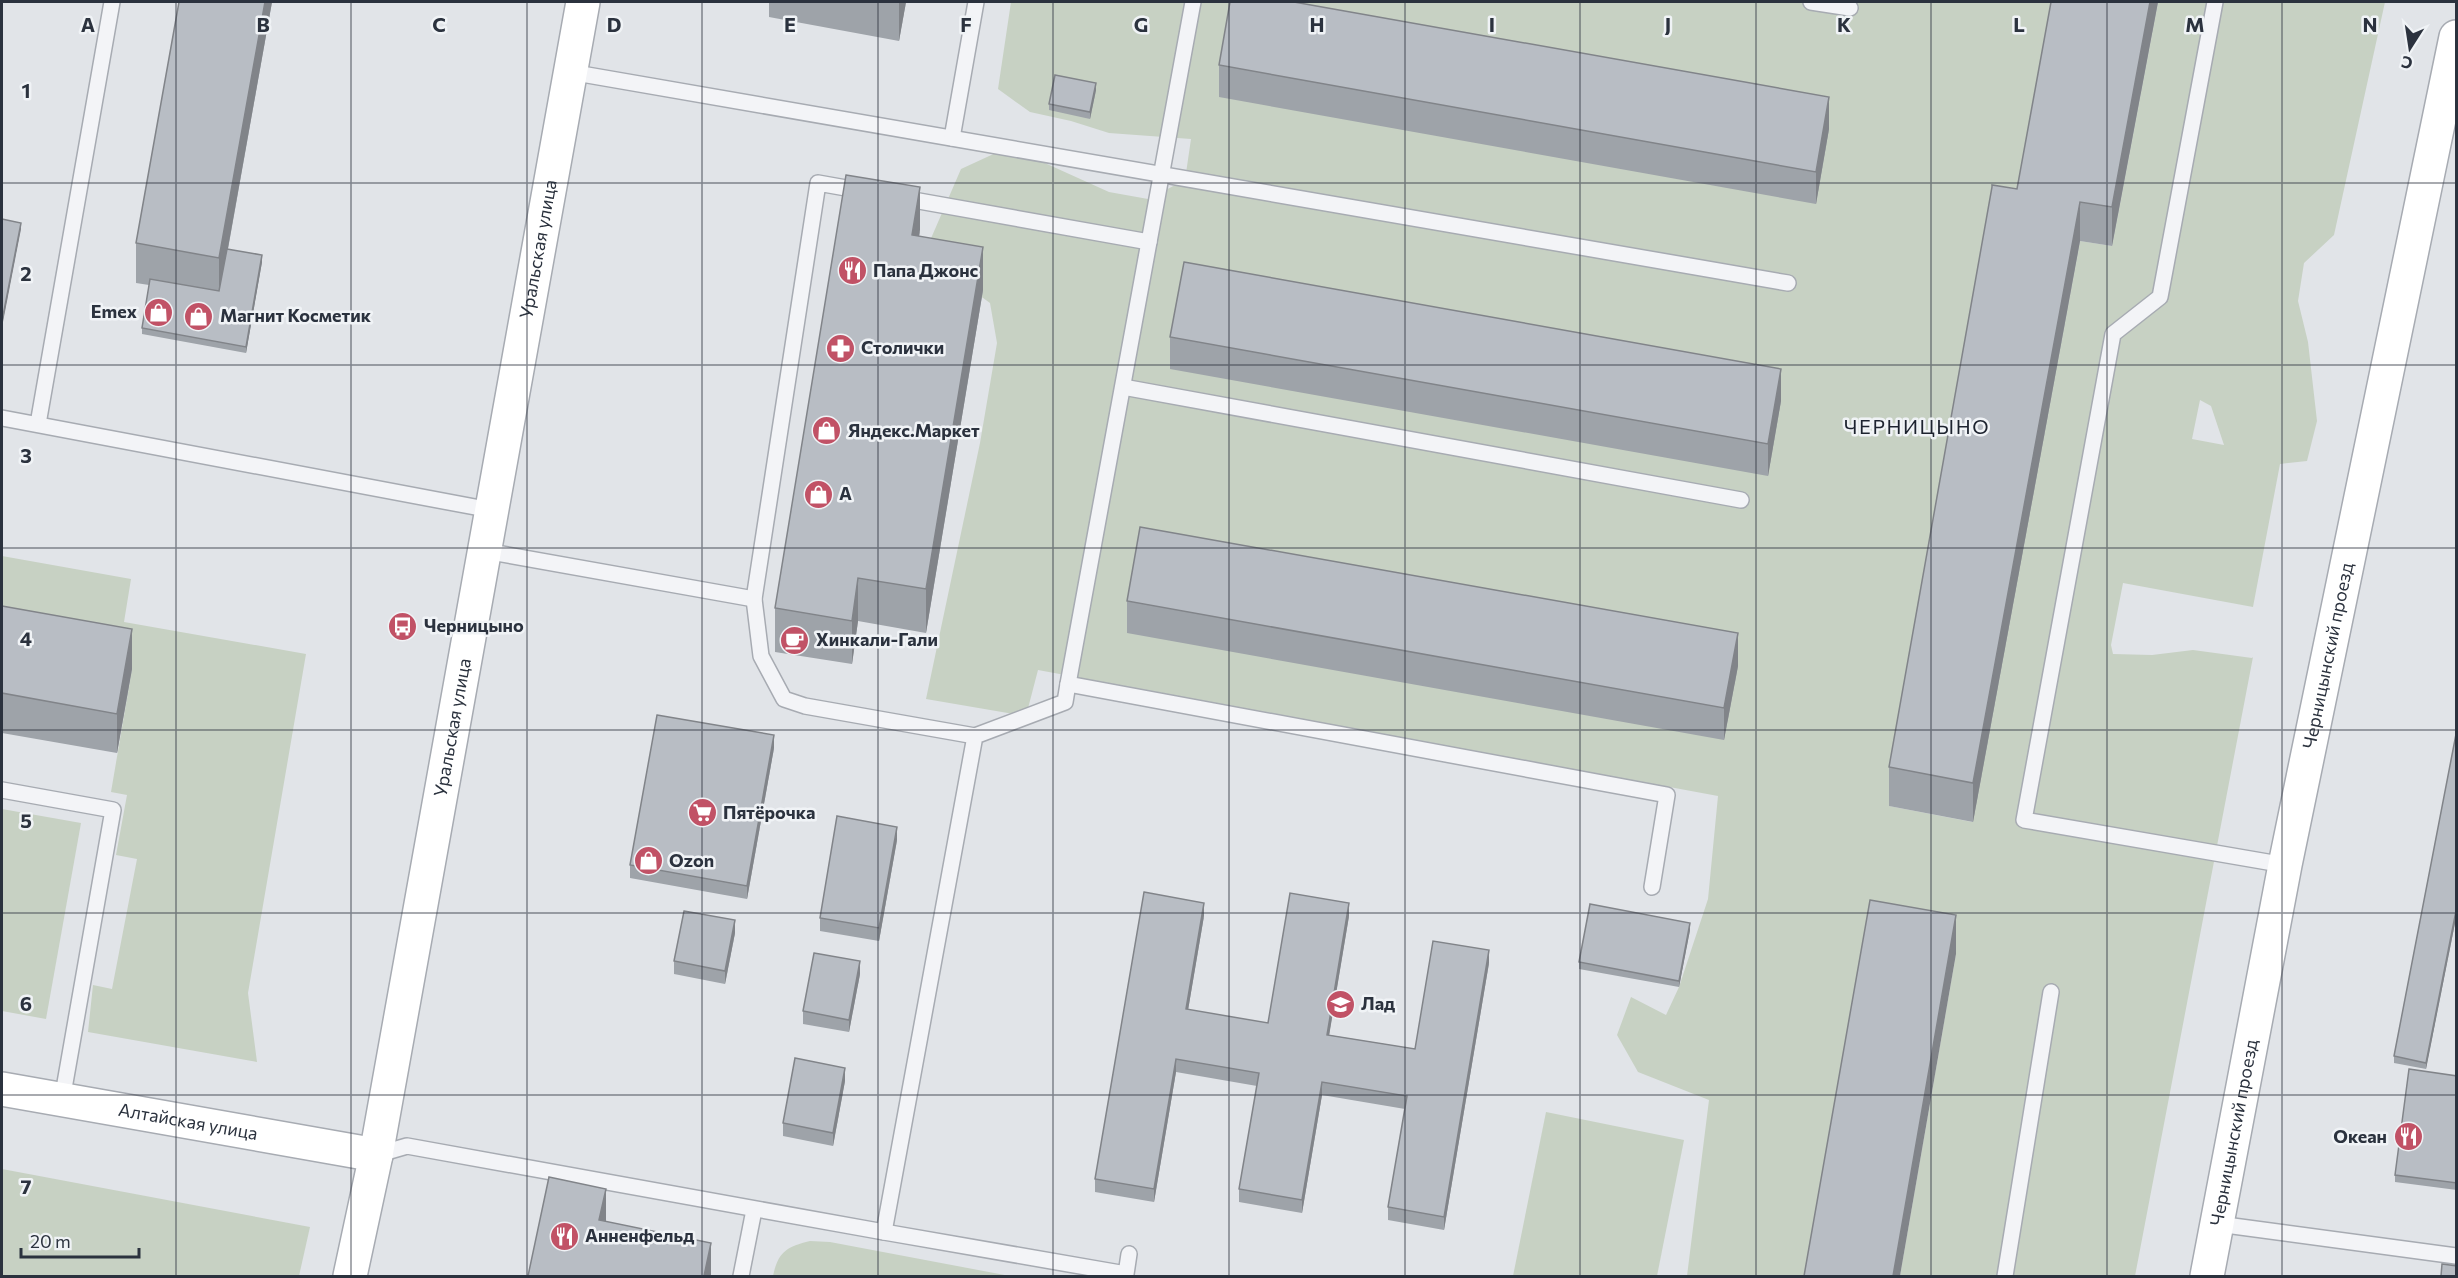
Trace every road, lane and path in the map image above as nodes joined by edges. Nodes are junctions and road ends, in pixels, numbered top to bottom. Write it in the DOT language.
graph roads {
  1 [pos="112,2"];
  2 [pos="583,2"];
  3 [pos="976,2"];
  4 [pos="1194,2"];
  5 [pos="1810,2"];
  6 [pos="2215,2"];
  7 [pos="1850,8"];
  8 [pos="2457,37"];
  9 [pos="570,72"];
  10 [pos="952,138"];
  11 [pos="1162,175"];
  12 [pos="1149,242"];
  13 [pos="1788,283"];
  14 [pos="1123,387"];
  15 [pos="2,418"];
  16 [pos="38,424"];
  17 [pos="1741,500"];
  18 [pos="491,510"];
  19 [pos="485,551"];
  20 [pos="754,599"];
  21 [pos="1068,684"];
  22 [pos="975,736"];
  23 [pos="2,790"];
  24 [pos="2285,866"];
  25 [pos="1652,887"];
  26 [pos="2051,992"];
  27 [pos="2,1089"];
  28 [pos="62,1100"];
  29 [pos="376,1155"];
  30 [pos="754,1210"];
  31 [pos="2218,1224"];
  32 [pos="884,1232"];
  33 [pos="1129,1254"];
  34 [pos="2457,1256"];
  35 [pos="350,1276"];
  36 [pos="741,1276"];
  37 [pos="2005,1276"];
  38 [pos="2207,1276"];
  1 -- 16 [label="lane"];
  2 -- 9 [label="street, Уральская улица"];
  3 -- 10 [label="lane"];
  4 -- 11 [label="lane"];
  5 -- 7 [label="lane"];
  6 -- 24 [label="lane"];
  8 -- 24 [label="street, Черницынский проезд"];
  9 -- 10 [label="lane"];
  9 -- 18 [label="street, Уральская улица"];
  10 -- 11 [label="lane"];
  11 -- 12 [label="lane"];
  11 -- 13 [label="lane"];
  12 -- 14 [label="lane"];
  12 -- 20 [label="lane"];
  14 -- 17 [label="lane"];
  14 -- 21 [label="lane"];
  15 -- 16 [label="lane"];
  16 -- 18 [label="lane"];
  18 -- 19 [label="street, Уральская улица"];
  19 -- 20 [label="lane"];
  19 -- 29 [label="street, Уральская улица"];
  20 -- 22 [label="lane"];
  21 -- 22 [label="lane"];
  21 -- 25 [label="lane"];
  22 -- 32 [label="lane"];
  23 -- 28 [label="lane"];
  24 -- 31 [label="street, Черницынский проезд"];
  26 -- 37 [label="lane"];
  27 -- 28 [label="street, Алтайская улица"];
  28 -- 29 [label="street, Алтайская улица"];
  29 -- 30 [label="lane"];
  29 -- 35 [label="street, Уральская улица"];
  30 -- 32 [label="lane"];
  30 -- 36 [label="lane"];
  31 -- 34 [label="lane"];
  31 -- 38 [label="street, Черницынский проезд"];
  32 -- 33 [label="lane"];
}
